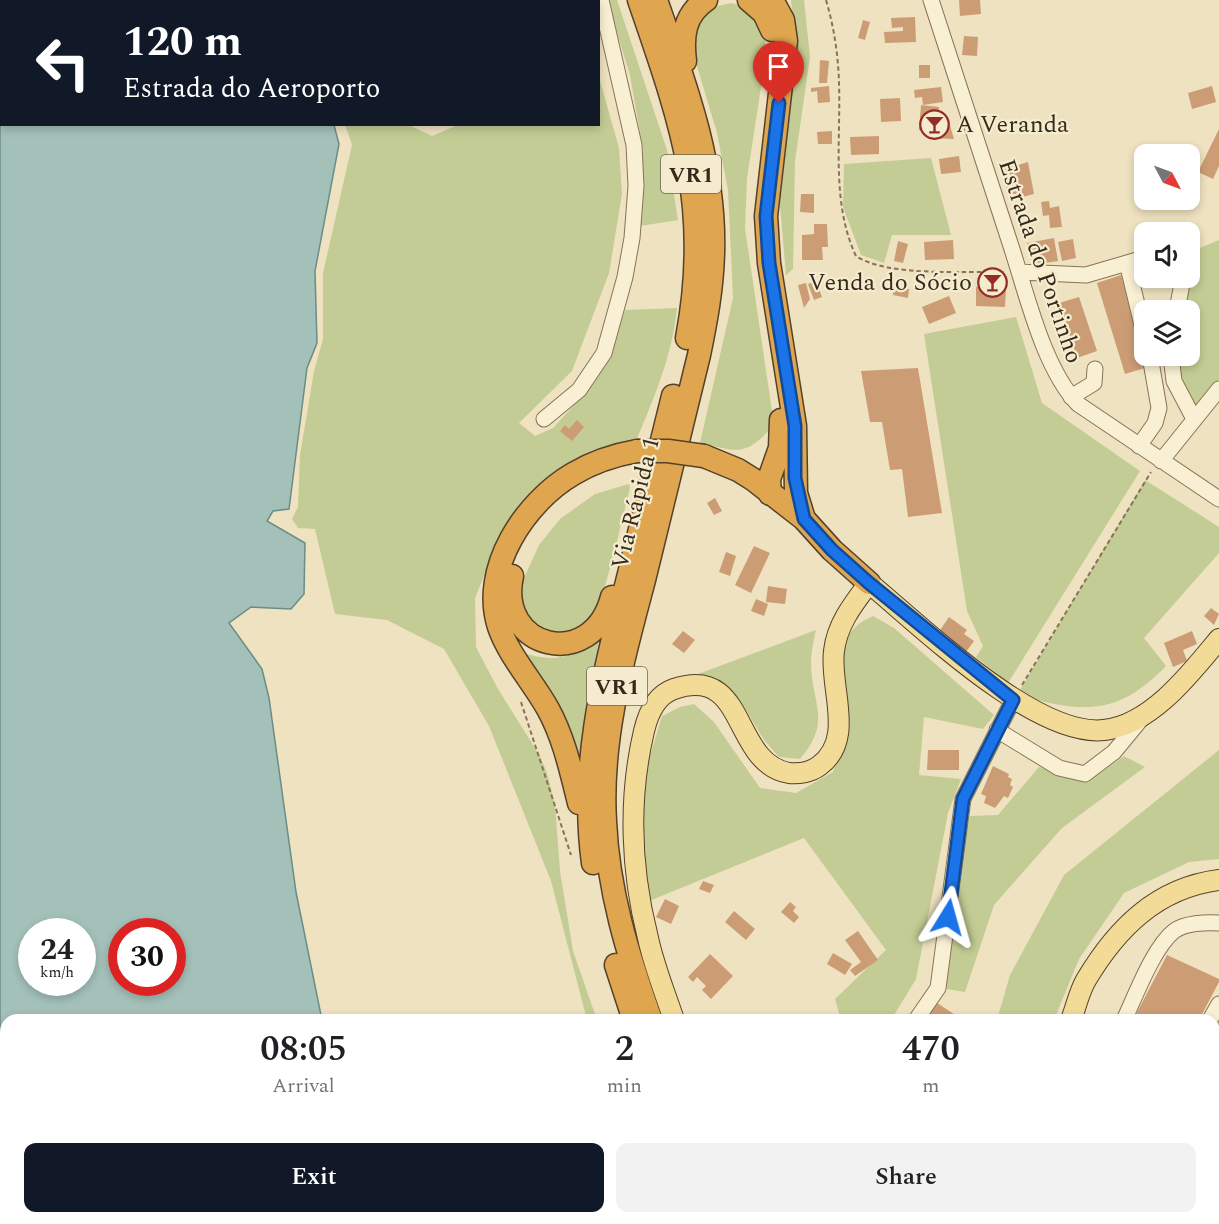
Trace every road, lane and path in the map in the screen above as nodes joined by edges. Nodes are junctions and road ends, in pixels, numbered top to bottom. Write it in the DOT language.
graph roads {
  1 [pos="601,0"];
  2 [pos="639,0"];
  3 [pos="656,0"];
  4 [pos="706,0"];
  5 [pos="749,0"];
  6 [pos="772,0"];
  7 [pos="825,0"];
  8 [pos="931,0"];
  9 [pos="688,90"];
  10 [pos="1134,261"];
  11 [pos="1127,263"];
  12 [pos="1019,272"];
  13 [pos="1136,300"];
  14 [pos="1152,366"];
  15 [pos="1172,366"];
  16 [pos="1095,369"];
  17 [pos="1219,389"];
  18 [pos="1071,397"];
  19 [pos="544,419"];
  20 [pos="1194,419"];
  21 [pos="1139,446"];
  22 [pos="787,456"];
  23 [pos="1161,461"];
  24 [pos="642,463"];
  25 [pos="701,463"];
  26 [pos="738,470"];
  27 [pos="767,497"];
  28 [pos="1219,499"];
  29 [pos="804,519"];
  30 [pos="832,550"];
  31 [pos="869,583"];
  32 [pos="1219,639"];
  33 [pos="519,696"];
  34 [pos="1013,700"];
  35 [pos="1144,715"];
  36 [pos="997,730"];
  37 [pos="581,852"];
  38 [pos="1219,880"];
  39 [pos="1219,923"];
  40 [pos="632,1014"];
  41 [pos="649,1014"];
  42 [pos="672,1014"];
  43 [pos="920,1014"];
  44 [pos="1073,1014"];
  45 [pos="1127,1014"];
  1 -- 19 [label="street"];
  2 -- 24 [label="highway, Via Rápida 1 / VR1"];
  3 -- 9 [label="highway, Via Rápida 1 / VR1"];
  4 -- 9 [label="highway"];
  5 -- 22 [label="highway"];
  6 -- 22 [label="highway"];
  7 -- 12 [label="path"];
  8 -- 12 [label="street, Estrada do Portinho"];
  9 -- 41 [label="highway, Via Rápida 1 / VR1"];
  10 -- 11 [label="street"];
  11 -- 12 [label="street"];
  11 -- 13 [label="street"];
  12 -- 18 [label="street, Estrada do Portinho"];
  14 -- 21 [label="street"];
  15 -- 20 [label="street"];
  16 -- 18 [label="street"];
  17 -- 20 [label="street"];
  18 -- 21 [label="street, Estrada do Portinho"];
  20 -- 23 [label="street"];
  21 -- 23 [label="street, Estrada do Portinho"];
  22 -- 26 [label="highway"];
  22 -- 27 [label="highway"];
  22 -- 29 [label="highway"];
  23 -- 28 [label="street, Estrada do Portinho"];
  23 -- 34 [label="path"];
  24 -- 24 [label="highway"];
  24 -- 25 [label="highway, bridge"];
  24 -- 37 [label="highway, Via Rápida 1 / VR1"];
  24 -- 37 [label="highway"];
  25 -- 26 [label="highway"];
  25 -- 27 [label="highway"];
  26 -- 27 [label="highway"];
  27 -- 29 [label="highway"];
  27 -- 30 [label="highway"];
  29 -- 30 [label="highway"];
  30 -- 31 [label="highway"];
  31 -- 34 [label="main road"];
  31 -- 42 [label="main road"];
  32 -- 35 [label="main road"];
  33 -- 37 [label="path"];
  34 -- 35 [label="main road"];
  34 -- 36 [label="street"];
  35 -- 36 [label="street"];
  36 -- 43 [label="street"];
  37 -- 40 [label="highway, Via Rápida 1 / VR1"];
  38 -- 44 [label="main road"];
  39 -- 45 [label="street"];
}
